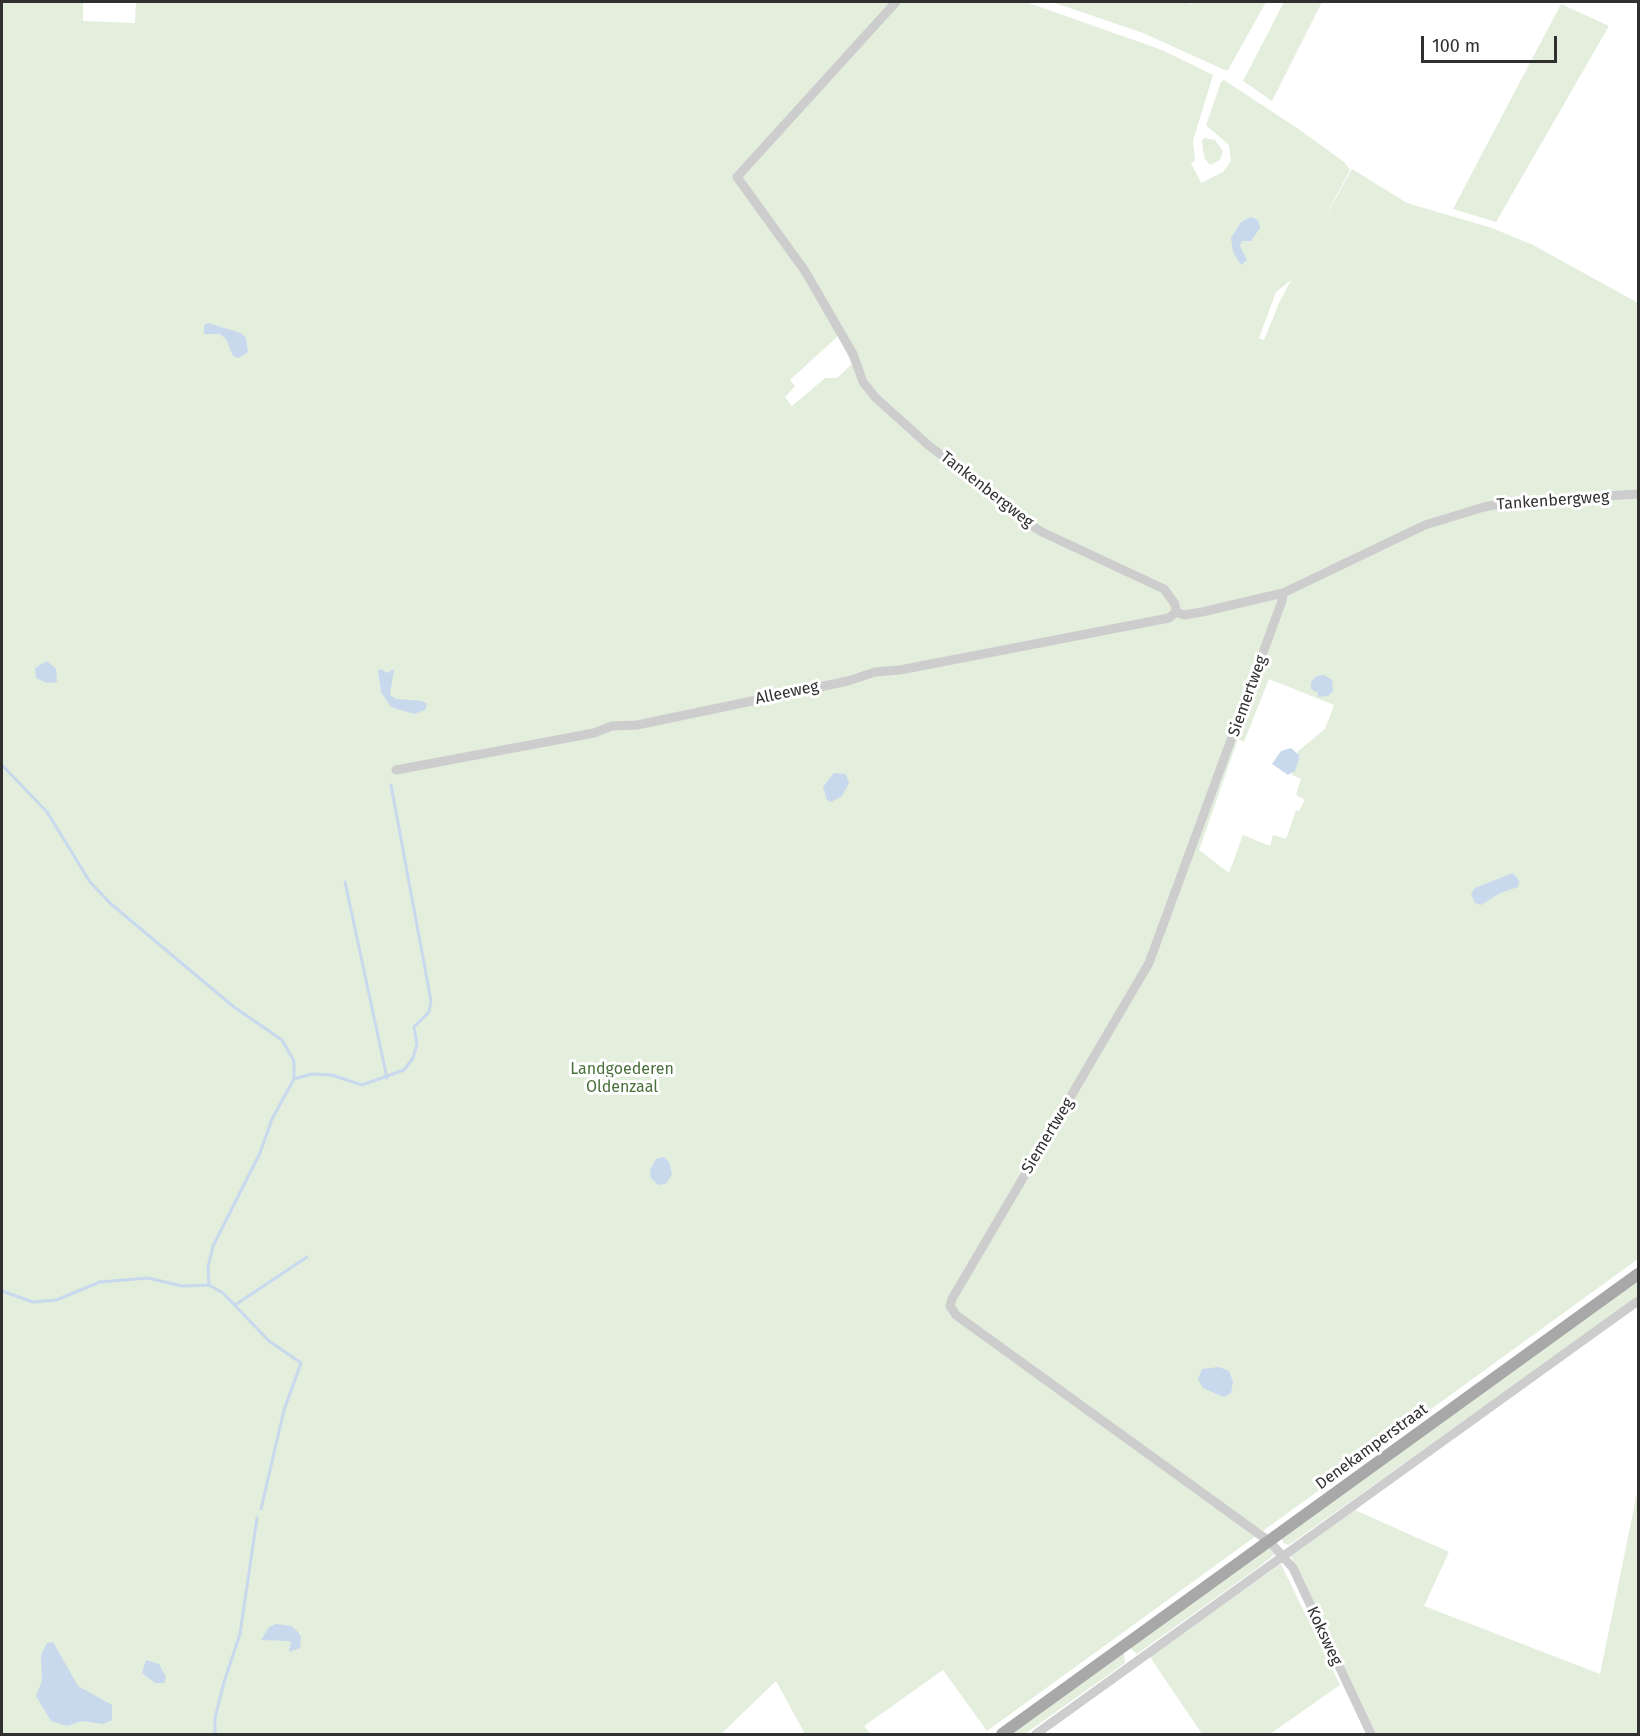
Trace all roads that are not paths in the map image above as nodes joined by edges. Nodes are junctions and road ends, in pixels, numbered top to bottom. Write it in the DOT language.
graph roads {
  1 [pos="896,2"];
  2 [pos="1638,494"];
  3 [pos="1283,593"];
  4 [pos="1176,612"];
  5 [pos="396,770"];
  6 [pos="1638,1274"];
  7 [pos="1638,1301"];
  8 [pos="1270,1542"];
  9 [pos="1283,1556"];
  10 [pos="1124,1646"];
  11 [pos="1135,1663"];
  12 [pos="1002,1734"];
  13 [pos="1036,1734"];
  14 [pos="1371,1734"];
  1 -- 4 [label="street, Tankenbergweg"];
  2 -- 3 [label="street, Tankenbergweg"];
  3 -- 4 [label="street, Tankenbergweg"];
  3 -- 8 [label="street, Siemertweg"];
  4 -- 5 [label="street, Alleeweg"];
  6 -- 8 [label="main road, Denekamperstraat"];
  7 -- 9 [label="street"];
  8 -- 9 [label="street, Koksweg"];
  8 -- 10 [label="main road, Denekamperstraat"];
  9 -- 11 [label="street"];
  9 -- 14 [label="street, Koksweg"];
  10 -- 11 [label="street"];
  10 -- 12 [label="main road, Denekamperstraat"];
  11 -- 13 [label="street"];
}
